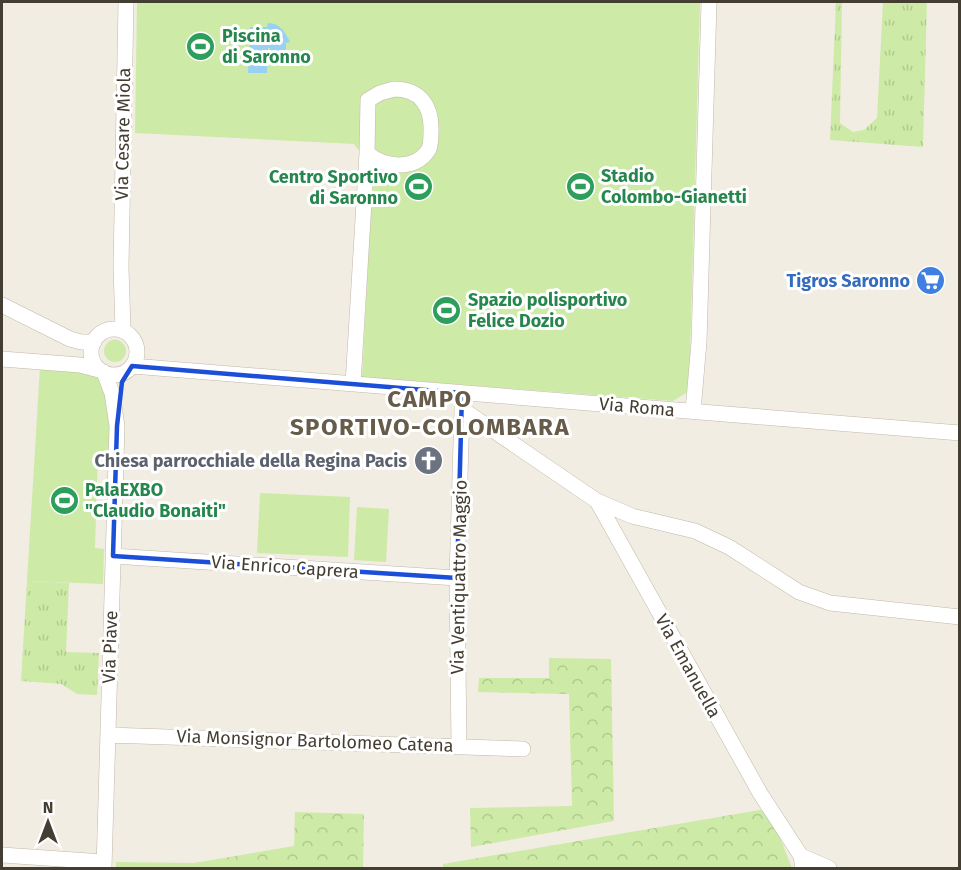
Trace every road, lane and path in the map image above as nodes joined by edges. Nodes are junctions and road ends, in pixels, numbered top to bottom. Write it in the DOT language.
graph roads {
  1 [pos="126,2"];
  2 [pos="709,2"];
  3 [pos="367,153"];
  4 [pos="2,305"];
  5 [pos="116,330"];
  6 [pos="94,342"];
  7 [pos="2,359"];
  8 [pos="132,363"];
  9 [pos="102,371"];
  10 [pos="353,384"];
  11 [pos="462,393"];
  12 [pos="462,409"];
  13 [pos="693,411"];
  14 [pos="117,426"];
  15 [pos="960,433"];
  16 [pos="597,501"];
  17 [pos="113,556"];
  18 [pos="457,578"];
  19 [pos="960,617"];
  20 [pos="108,735"];
  21 [pos="459,746"];
  22 [pos="523,748"];
  23 [pos="2,855"];
  24 [pos="802,862"];
  25 [pos="104,865"];
  26 [pos="829,868"];
  1 -- 5 [label="street, Via Cesare Miola"];
  2 -- 13 [label="street"];
  3 -- 3 [label="street"];
  3 -- 10 [label="street"];
  4 -- 6 [label="street"];
  5 -- 6 [label="street"];
  5 -- 8 [label="street"];
  6 -- 9 [label="street"];
  7 -- 9 [label="street"];
  8 -- 9 [label="street"];
  8 -- 10 [label="street, Via Roma"];
  8 -- 14 [label="street, Via Piave"];
  9 -- 14 [label="street, Via Piave"];
  10 -- 11 [label="street, Via Roma"];
  11 -- 12 [label="street, Via Ventiquattro Maggio"];
  11 -- 13 [label="street, Via Roma"];
  12 -- 16 [label="street"];
  12 -- 18 [label="street, Via Ventiquattro Maggio"];
  13 -- 15 [label="street, Via Roma"];
  14 -- 17 [label="street, Via Piave"];
  16 -- 19 [label="street"];
  16 -- 24 [label="street, Via Emanuella"];
  17 -- 18 [label="street, Via Enrico Caprera"];
  17 -- 20 [label="street, Via Piave"];
  18 -- 21 [label="street, Via Ventiquattro Maggio"];
  20 -- 21 [label="street, Via Monsignor Bartolomeo Catena"];
  20 -- 25 [label="street, Via Piave"];
  21 -- 22 [label="street, Via Monsignor Bartolomeo Catena"];
  23 -- 25 [label="street"];
  24 -- 26 [label="street"];
}
